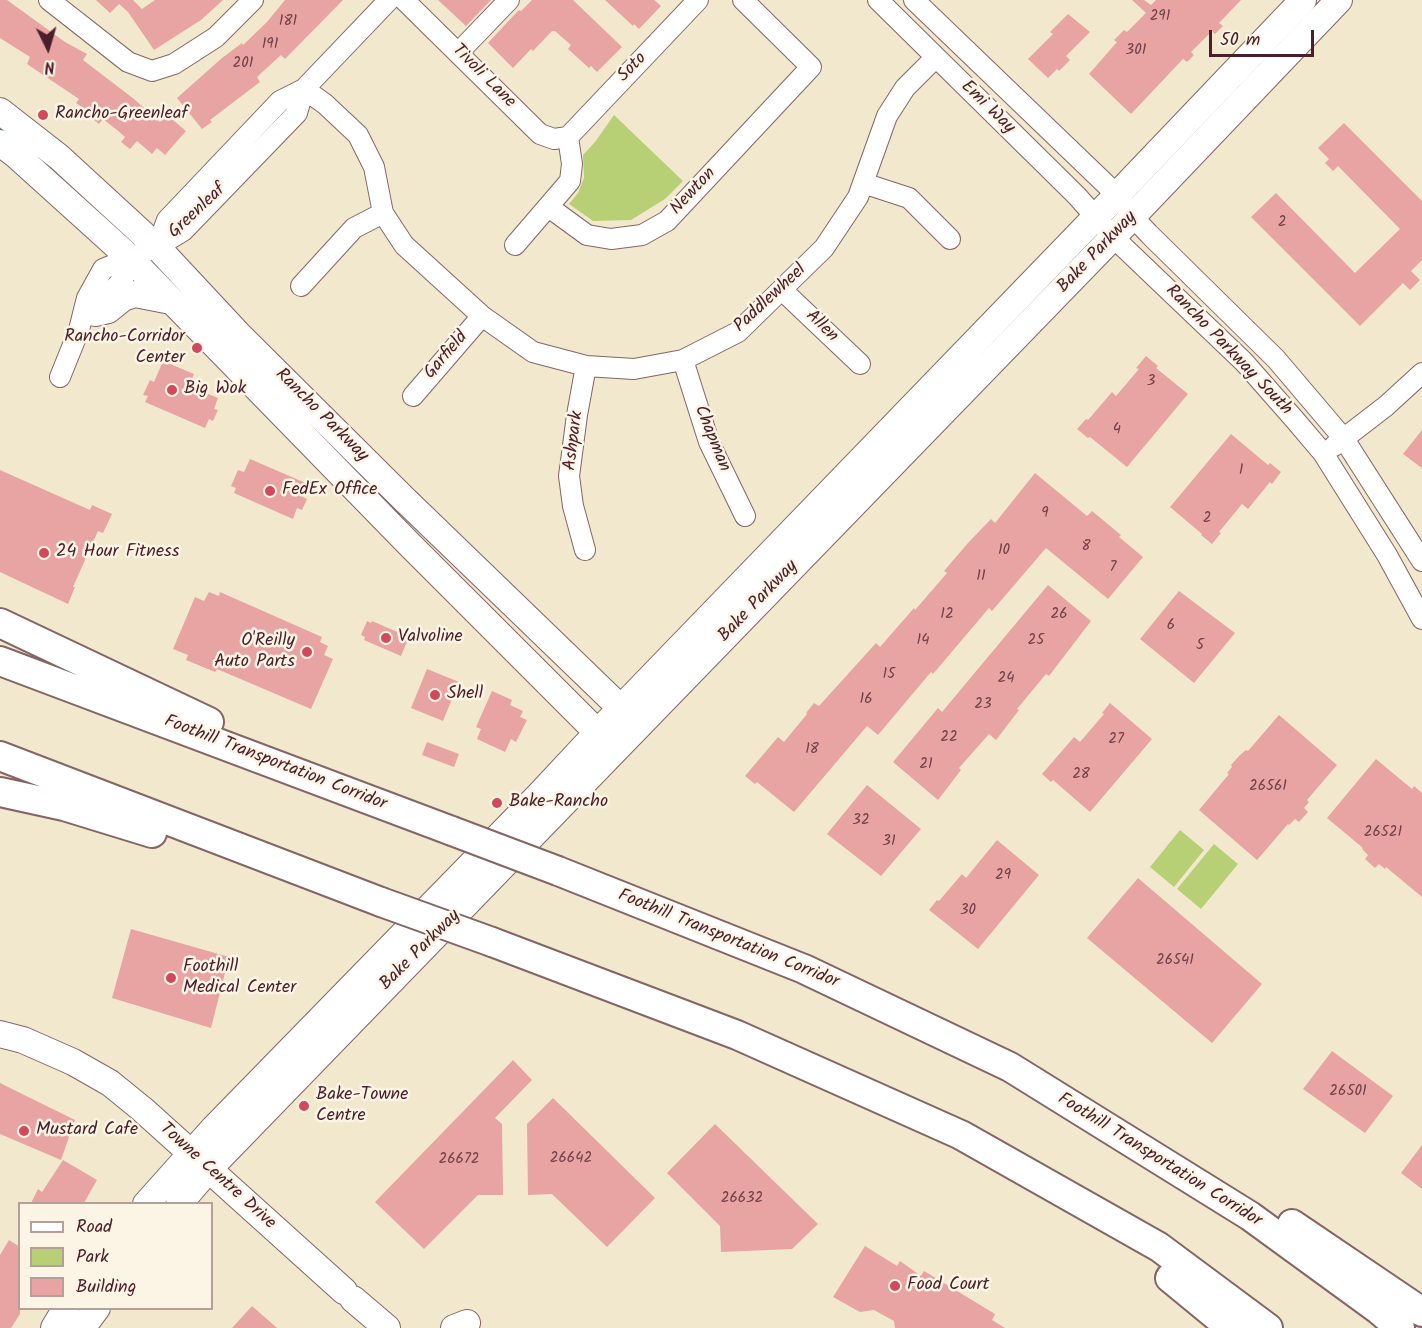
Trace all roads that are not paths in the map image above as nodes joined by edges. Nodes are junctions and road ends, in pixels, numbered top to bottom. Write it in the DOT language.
graph roads {
  1 [pos="49,0"];
  2 [pos="253,0"];
  3 [pos="389,0"];
  4 [pos="404,0"];
  5 [pos="509,0"];
  6 [pos="698,0"];
  7 [pos="743,0"];
  8 [pos="878,0"];
  9 [pos="914,0"];
  10 [pos="1303,0"];
  11 [pos="1340,0"];
  12 [pos="459,52"];
  13 [pos="935,58"];
  14 [pos="304,89"];
  15 [pos="0,111"];
  16 [pos="568,137"];
  17 [pos="0,143"];
  18 [pos="863,183"];
  19 [pos="1117,195"];
  20 [pos="550,207"];
  21 [pos="383,213"];
  22 [pos="1133,217"];
  23 [pos="1095,218"];
  24 [pos="1113,237"];
  25 [pos="950,238"];
  26 [pos="515,245"];
  27 [pos="157,247"];
  28 [pos="130,258"];
  29 [pos="301,286"];
  30 [pos="782,290"];
  31 [pos="171,301"];
  32 [pos="482,316"];
  33 [pos="87,322"];
  34 [pos="682,360"];
  35 [pos="860,364"];
  36 [pos="586,366"];
  37 [pos="1422,373"];
  38 [pos="60,377"];
  39 [pos="413,396"];
  40 [pos="1344,439"];
  41 [pos="1323,453"];
  42 [pos="378,513"];
  43 [pos="745,516"];
  44 [pos="585,550"];
  45 [pos="1422,561"];
  46 [pos="511,601"];
  47 [pos="1422,619"];
  48 [pos="0,623"];
  49 [pos="0,661"];
  50 [pos="630,717"];
  51 [pos="606,741"];
  52 [pos="0,756"];
  53 [pos="274,764"];
  54 [pos="0,792"];
  55 [pos="381,902"];
  56 [pos="0,1034"];
  57 [pos="1010,1068"];
  58 [pos="961,1135"];
  59 [pos="199,1162"];
  60 [pos="147,1202"];
  61 [pos="179,1202"];
  62 [pos="65,1310"];
  63 [pos="96,1310"];
  64 [pos="1422,1312"];
  65 [pos="54,1328"];
  66 [pos="82,1328"];
  67 [pos="387,1328"];
  68 [pos="454,1328"];
  69 [pos="463,1328"];
  70 [pos="1231,1328"];
  71 [pos="1268,1328"];
  72 [pos="1400,1328"];
  1 -- 2 [label="street"];
  3 -- 14 [label="street, Greenleaf"];
  4 -- 12 [label="street, Tivoli Lane"];
  5 -- 12 [label="street"];
  6 -- 16 [label="street, Soto"];
  7 -- 20 [label="street, Newton"];
  8 -- 13 [label="street, Emi Way"];
  9 -- 19 [label="street, Emi Way"];
  10 -- 19 [label="main road, Bake Parkway"];
  11 -- 22 [label="main road, Bake Parkway"];
  12 -- 16 [label="street, Tivoli Lane"];
  13 -- 18 [label="street, Paddlewheel"];
  13 -- 23 [label="street, Emi Way"];
  14 -- 21 [label="street, Paddlewheel"];
  14 -- 27 [label="street, Greenleaf"];
  15 -- 27 [label="main road, Rancho Parkway"];
  16 -- 20 [label="street"];
  17 -- 28 [label="main road, Rancho Parkway"];
  18 -- 25 [label="street"];
  18 -- 30 [label="street, Paddlewheel"];
  19 -- 22 [label="street, Rancho Parkway South"];
  19 -- 23 [label="main road, Bake Parkway"];
  20 -- 26 [label="street"];
  21 -- 29 [label="street"];
  21 -- 32 [label="street, Paddlewheel"];
  22 -- 24 [label="main road, Bake Parkway"];
  22 -- 40 [label="street, Rancho Parkway South"];
  23 -- 24 [label="street, Rancho Parkway South"];
  23 -- 50 [label="main road, Bake Parkway"];
  24 -- 41 [label="street, Rancho Parkway South"];
  24 -- 50 [label="main road, Bake Parkway"];
  27 -- 28 [label="street"];
  27 -- 46 [label="main road, Rancho Parkway"];
  28 -- 31 [label="main road, Rancho Parkway"];
  28 -- 33 [label="street"];
  30 -- 34 [label="street, Paddlewheel"];
  30 -- 35 [label="street, Allen"];
  31 -- 33 [label="main road"];
  31 -- 42 [label="main road, Rancho Parkway"];
  32 -- 36 [label="street, Paddlewheel"];
  32 -- 39 [label="street, Garfield"];
  33 -- 38 [label="street"];
  34 -- 36 [label="street, Paddlewheel"];
  34 -- 43 [label="street, Chapman"];
  36 -- 44 [label="street, Ashpark"];
  37 -- 40 [label="street"];
  40 -- 41 [label="street"];
  40 -- 45 [label="street, Rancho Parkway South"];
  41 -- 47 [label="street, Rancho Parkway South"];
  42 -- 46 [label="main road"];
  42 -- 51 [label="main road, Rancho Parkway"];
  46 -- 50 [label="main road, Rancho Parkway"];
  48 -- 53 [label="highway"];
  49 -- 53 [label="highway, Foothill Transportation Corridor"];
  50 -- 51 [label="main road, Bake Parkway"];
  51 -- 59 [label="main road, Bake Parkway"];
  52 -- 55 [label="highway"];
  53 -- 57 [label="highway, Foothill Transportation Corridor, bridge"];
  54 -- 55 [label="highway"];
  55 -- 58 [label="highway, bridge"];
  56 -- 59 [label="main road, Towne Centre Drive"];
  57 -- 64 [label="highway"];
  57 -- 72 [label="highway, Foothill Transportation Corridor"];
  58 -- 70 [label="highway"];
  58 -- 71 [label="highway"];
  59 -- 60 [label="main road, Bake Parkway"];
  59 -- 61 [label="main road, Bake Parkway"];
  59 -- 67 [label="main road, Towne Centre Drive"];
  62 -- 65 [label="main road"];
  63 -- 66 [label="main road"];
  68 -- 69 [label="main road"];
}
